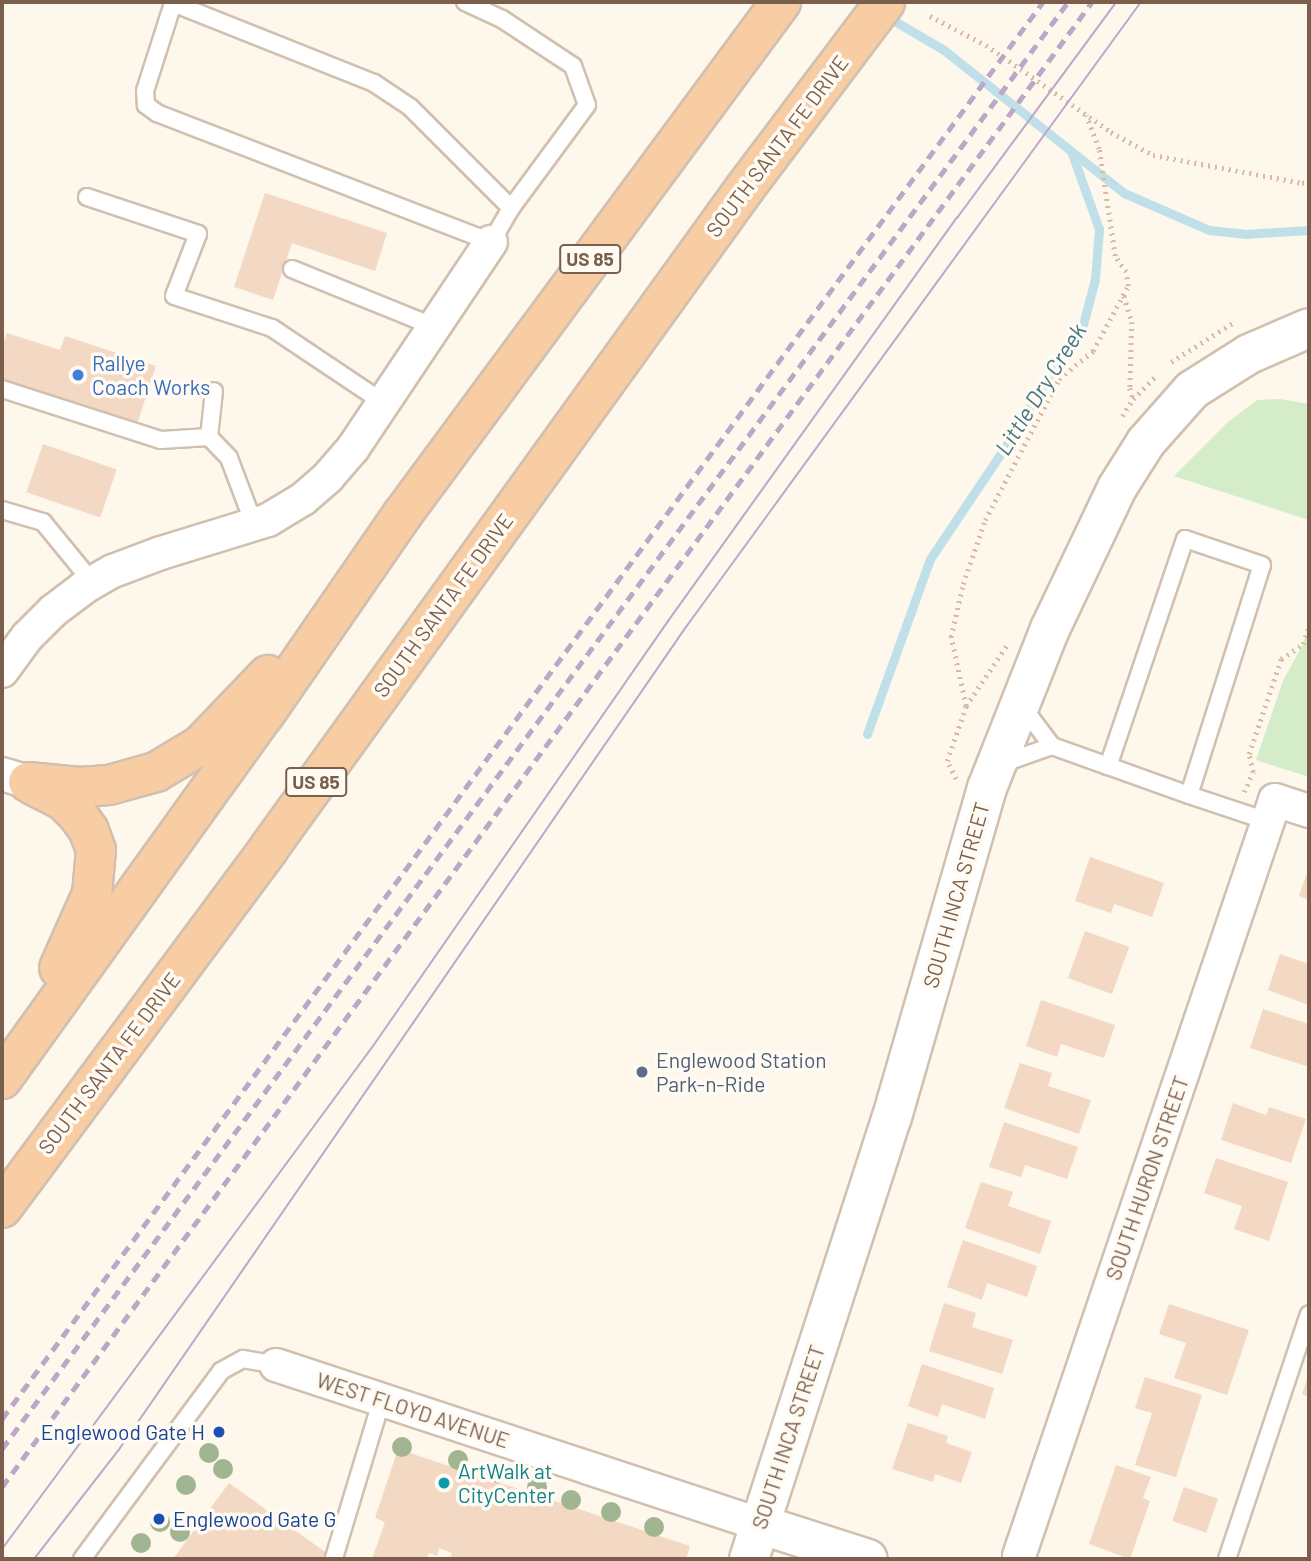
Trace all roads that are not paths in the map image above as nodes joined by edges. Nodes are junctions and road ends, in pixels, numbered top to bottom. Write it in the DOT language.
graph roads {
  1 [pos="465,2"];
  2 [pos="174,3"];
  3 [pos="780,3"];
  4 [pos="876,14"];
  5 [pos="88,197"];
  6 [pos="511,208"];
  7 [pos="491,242"];
  8 [pos="292,269"];
  9 [pos="435,327"];
  10 [pos="1309,328"];
  11 [pos="2,389"];
  12 [pos="214,391"];
  13 [pos="384,402"];
  14 [pos="209,438"];
  15 [pos="2,510"];
  16 [pos="402,515"];
  17 [pos="254,524"];
  18 [pos="93,583"];
  19 [pos="2,671"];
  20 [pos="1020,702"];
  21 [pos="1052,746"];
  22 [pos="995,765"];
  23 [pos="1108,766"];
  24 [pos="15,778"];
  25 [pos="1189,795"];
  26 [pos="1271,811"];
  27 [pos="1309,811"];
  28 [pos="2,1065"];
  29 [pos="2,1079"];
  30 [pos="2,1208"];
  31 [pos="1309,1314"];
  32 [pos="276,1364"];
  33 [pos="382,1399"];
  34 [pos="759,1524"];
  35 [pos="334,1558"];
  36 [pos="1024,1558"];
  37 [pos="82,1559"];
  38 [pos="748,1559"];
  39 [pos="868,1559"];
  40 [pos="1227,1559"];
  1 -- 6 [label="lane"];
  2 -- 6 [label="lane"];
  2 -- 7 [label="lane"];
  3 -- 16 [label="highway, US 85"];
  4 -- 30 [label="highway, SOUTH SANTA FE DRIVE / US 85"];
  5 -- 13 [label="lane"];
  6 -- 7 [label="lane"];
  7 -- 9 [label="street"];
  8 -- 9 [label="lane"];
  9 -- 13 [label="street"];
  10 -- 20 [label="street, SOUTH INCA STREET"];
  11 -- 14 [label="lane"];
  12 -- 14 [label="lane"];
  13 -- 17 [label="street"];
  14 -- 17 [label="lane"];
  15 -- 18 [label="lane"];
  16 -- 24 [label="highway"];
  16 -- 29 [label="highway, US 85"];
  17 -- 18 [label="street"];
  18 -- 19 [label="street"];
  20 -- 21 [label="lane"];
  20 -- 22 [label="street, SOUTH INCA STREET"];
  21 -- 22 [label="lane"];
  21 -- 23 [label="lane"];
  22 -- 34 [label="street, SOUTH INCA STREET"];
  23 -- 25 [label="lane"];
  23 -- 25 [label="lane"];
  24 -- 28 [label="highway"];
  25 -- 26 [label="lane"];
  26 -- 27 [label="street"];
  26 -- 36 [label="street, SOUTH HURON STREET"];
  31 -- 40 [label="lane"];
  32 -- 33 [label="street, WEST FLOYD AVENUE"];
  32 -- 37 [label="lane, WEST FLOYD AVENUE"];
  33 -- 34 [label="street, WEST FLOYD AVENUE"];
  33 -- 35 [label="lane"];
  34 -- 38 [label="street, SOUTH INCA STREET"];
  34 -- 39 [label="street, WEST FLOYD AVENUE"];
}
